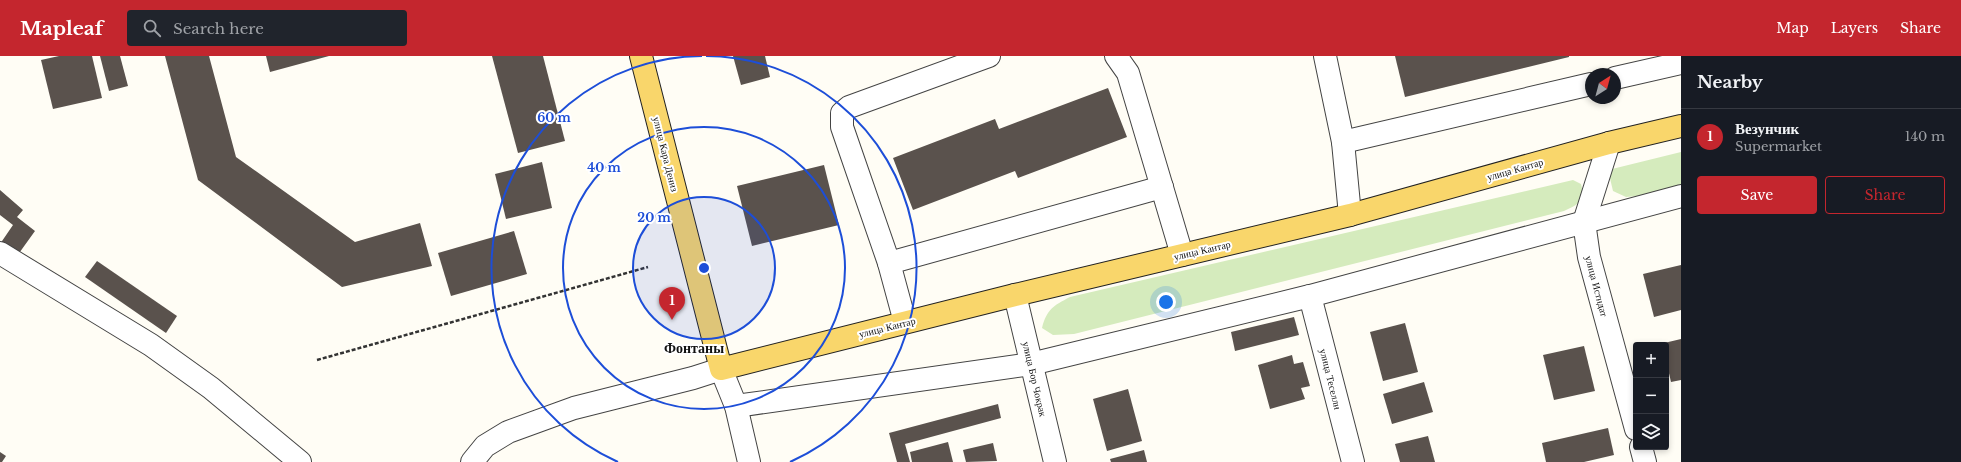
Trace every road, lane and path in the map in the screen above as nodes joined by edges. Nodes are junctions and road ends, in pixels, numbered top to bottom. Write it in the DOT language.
graph roads {
  1 [pos="641,56"];
  2 [pos="988,56"];
  3 [pos="1116,56"];
  4 [pos="1325,56"];
  5 [pos="1681,63"];
  6 [pos="1621,77"];
  7 [pos="1585,85"];
  8 [pos="1681,126"];
  9 [pos="1343,142"];
  10 [pos="1609,143"];
  11 [pos="1162,187"];
  12 [pos="1681,196"];
  13 [pos="1350,215"];
  14 [pos="1584,222"];
  15 [pos="0,253"];
  16 [pos="1182,255"];
  17 [pos="888,263"];
  18 [pos="648,267"];
  19 [pos="1016,295"];
  20 [pos="1310,296"];
  21 [pos="905,322"];
  22 [pos="317,360"];
  23 [pos="1031,364"];
  24 [pos="721,369"];
  25 [pos="736,406"];
  26 [pos="1633,418"];
  27 [pos="1642,450"];
  28 [pos="300,462"];
  29 [pos="472,462"];
  30 [pos="749,462"];
  31 [pos="1054,462"];
  32 [pos="1353,462"];
  33 [pos="1645,462"];
  1 -- 24 [label="main road, улица Кара Дениз"];
  2 -- 17 [label="street"];
  3 -- 11 [label="street"];
  4 -- 9 [label="street"];
  5 -- 6 [label="street"];
  7 -- 9 [label="street"];
  8 -- 10 [label="main road, улица Кантар"];
  9 -- 13 [label="street"];
  10 -- 13 [label="main road, улица Кантар"];
  10 -- 14 [label="street, улица Истидат"];
  11 -- 16 [label="street"];
  11 -- 17 [label="street"];
  12 -- 14 [label="street"];
  13 -- 16 [label="main road, улица Кантар"];
  14 -- 20 [label="street"];
  14 -- 26 [label="street, улица Истидат"];
  15 -- 28 [label="street"];
  16 -- 19 [label="main road, улица Кантар"];
  17 -- 21 [label="street"];
  18 -- 22 [label="path"];
  19 -- 21 [label="main road, улица Кантар"];
  19 -- 23 [label="street, улица Бор Чокрак"];
  20 -- 23 [label="street"];
  20 -- 32 [label="street, улица Теселли"];
  21 -- 24 [label="main road, улица Кантар"];
  23 -- 25 [label="street"];
  23 -- 31 [label="street, улица Бор Чокрак"];
  24 -- 25 [label="street"];
  24 -- 29 [label="street"];
  25 -- 30 [label="street"];
  27 -- 33 [label="street"];
}
